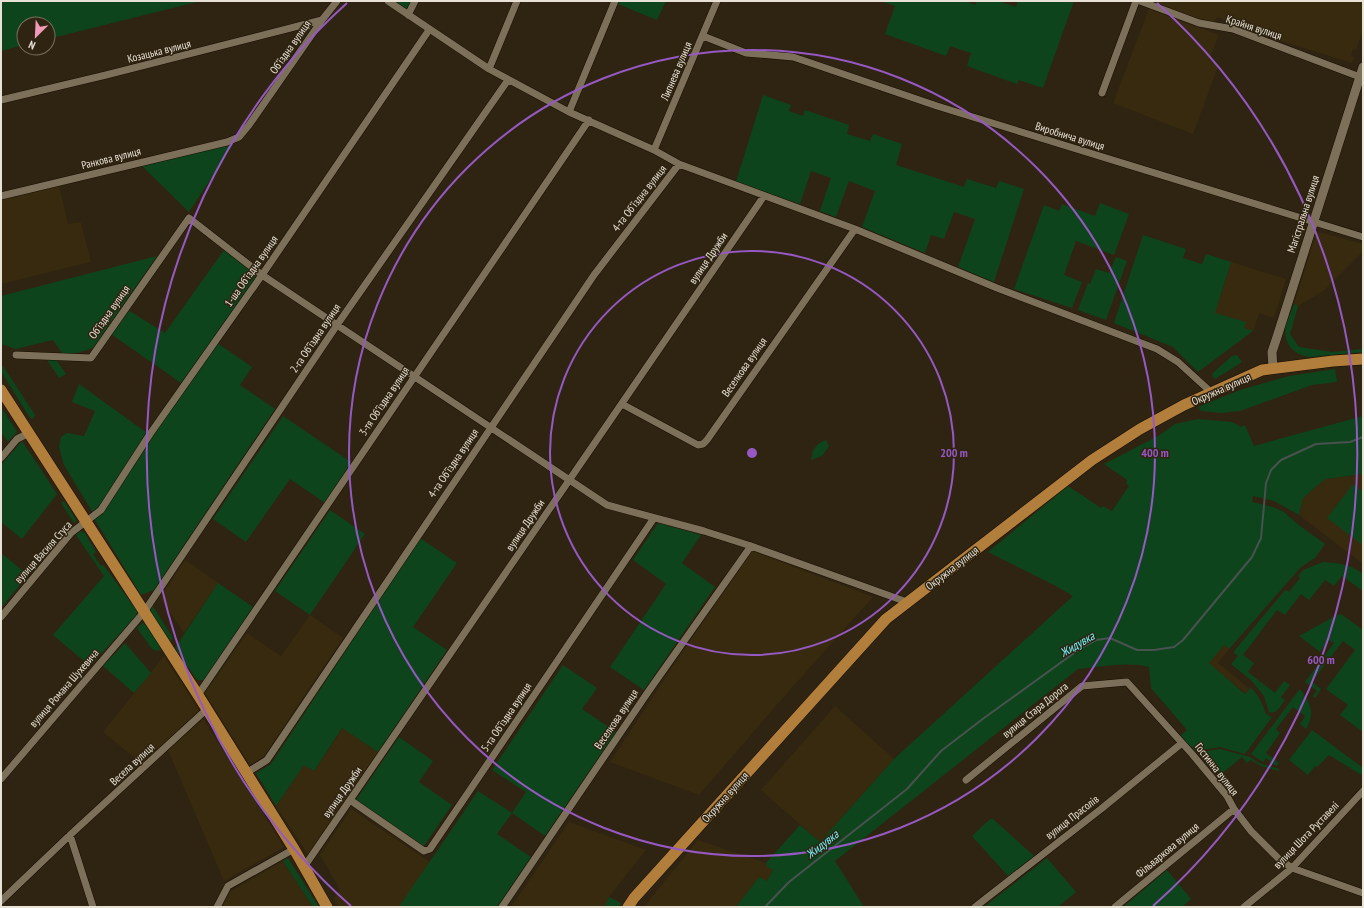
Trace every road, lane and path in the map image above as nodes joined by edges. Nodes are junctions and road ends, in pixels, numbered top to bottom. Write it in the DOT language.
graph roads {
  1 [pos="337,1"];
  2 [pos="388,1"];
  3 [pos="414,1"];
  4 [pos="517,1"];
  5 [pos="615,1"];
  6 [pos="717,1"];
  7 [pos="1136,1"];
  8 [pos="1140,1"];
  9 [pos="408,15"];
  10 [pos="322,20"];
  11 [pos="429,30"];
  12 [pos="703,36"];
  13 [pos="1363,67"];
  14 [pos="489,69"];
  15 [pos="1360,77"];
  16 [pos="508,80"];
  17 [pos="1102,93"];
  18 [pos="1,100"];
  19 [pos="569,112"];
  20 [pos="589,120"];
  21 [pos="227,142"];
  22 [pos="654,150"];
  23 [pos="679,164"];
  24 [pos="1,196"];
  25 [pos="764,196"];
  26 [pos="1313,222"];
  27 [pos="855,228"];
  28 [pos="1363,237"];
  29 [pos="262,275"];
  30 [pos="337,324"];
  31 [pos="16,355"];
  32 [pos="1363,359"];
  33 [pos="1273,369"];
  34 [pos="413,377"];
  35 [pos="1,390"];
  36 [pos="1212,393"];
  37 [pos="622,404"];
  38 [pos="491,427"];
  39 [pos="29,433"];
  40 [pos="1,458"];
  41 [pos="569,480"];
  42 [pos="654,518"];
  43 [pos="86,521"];
  44 [pos="751,546"];
  45 [pos="907,602"];
  46 [pos="144,612"];
  47 [pos="1,617"];
  48 [pos="1127,682"];
  49 [pos="198,695"];
  50 [pos="207,709"];
  51 [pos="1182,743"];
  52 [pos="246,773"];
  53 [pos="1,778"];
  54 [pos="966,780"];
  55 [pos="1363,792"];
  56 [pos="350,800"];
  57 [pos="1234,809"];
  58 [pos="70,835"];
  59 [pos="294,849"];
  60 [pos="304,867"];
  61 [pos="1292,868"];
  62 [pos="1363,893"];
  63 [pos="1,901"];
  64 [pos="93,907"];
  65 [pos="217,907"];
  66 [pos="327,907"];
  67 [pos="502,907"];
  68 [pos="628,907"];
  69 [pos="975,907"];
  70 [pos="1115,907"];
  71 [pos="1244,907"];
  1 -- 10 [label="street, Обʼїздна вулиця"];
  2 -- 9 [label="street"];
  3 -- 9 [label="street"];
  4 -- 14 [label="street"];
  5 -- 19 [label="street"];
  6 -- 12 [label="street, Липнева вулиця"];
  7 -- 17 [label="street"];
  8 -- 15 [label="street, Крайня вулиця"];
  9 -- 11 [label="street"];
  10 -- 18 [label="street, Козацька вулиця"];
  10 -- 21 [label="street, Обʼїздна вулиця"];
  11 -- 14 [label="street"];
  11 -- 29 [label="street, 1-ша Обʼїздна вулиця"];
  12 -- 22 [label="street, Липнева вулиця"];
  12 -- 26 [label="street, Виробнича вулиця"];
  13 -- 15 [label="street, Магістральна вулиця"];
  14 -- 16 [label="street"];
  15 -- 26 [label="street, Магістральна вулиця"];
  16 -- 19 [label="street"];
  16 -- 30 [label="street, 2-га Обʼїздна вулиця"];
  19 -- 20 [label="street"];
  20 -- 22 [label="street"];
  20 -- 34 [label="street, 3-тя Обʼїздна вулиця"];
  21 -- 24 [label="street, Ранкова вулиця"];
  22 -- 23 [label="street"];
  23 -- 25 [label="street"];
  23 -- 38 [label="street, 4-та Обʼїздна вулиця"];
  25 -- 27 [label="street"];
  25 -- 37 [label="street, вулиця Дружби"];
  26 -- 28 [label="street, Виробнича вулиця"];
  26 -- 33 [label="street, Магістральна вулиця"];
  27 -- 36 [label="street"];
  27 -- 37 [label="street, Веселкова вулиця"];
  29 -- 30 [label="street"];
  29 -- 31 [label="street, Обʼїздна вулиця"];
  29 -- 43 [label="street, 1-ша Обʼїздна вулиця"];
  30 -- 34 [label="street"];
  30 -- 46 [label="street, 2-га Обʼїздна вулиця"];
  32 -- 33 [label="main road, Окружна вулиця"];
  33 -- 36 [label="main road, Окружна вулиця"];
  34 -- 38 [label="street"];
  34 -- 49 [label="street, 3-тя Обʼїздна вулиця"];
  35 -- 39 [label="main road"];
  36 -- 45 [label="main road, Окружна вулиця"];
  37 -- 41 [label="street, вулиця Дружби"];
  38 -- 41 [label="street"];
  38 -- 52 [label="street, 4-та Обʼїздна вулиця"];
  39 -- 40 [label="street"];
  39 -- 43 [label="main road"];
  41 -- 42 [label="street"];
  41 -- 56 [label="street, вулиця Дружби"];
  42 -- 44 [label="street"];
  42 -- 56 [label="street, 5-та Обʼїздна вулиця"];
  43 -- 46 [label="main road"];
  43 -- 47 [label="street, вулиця Василя Стуса"];
  44 -- 45 [label="street"];
  44 -- 67 [label="street, Веселкова вулиця"];
  45 -- 68 [label="main road, Окружна вулиця"];
  46 -- 49 [label="main road"];
  46 -- 53 [label="street, вулиця Романа Шухевича"];
  48 -- 51 [label="street, Гостинна вулиця"];
  48 -- 54 [label="street, вулиця Стара Дорога"];
  49 -- 50 [label="main road"];
  50 -- 52 [label="main road"];
  50 -- 58 [label="street, Весела вулиця"];
  51 -- 57 [label="street, Гостинна вулиця"];
  51 -- 69 [label="street, вулиця Прасолів"];
  52 -- 59 [label="main road"];
  55 -- 61 [label="street, вулиця Шота Руставелі"];
  56 -- 60 [label="street, вулиця Дружби"];
  57 -- 61 [label="street, Гостинна вулиця"];
  57 -- 70 [label="street, Фільваркова вулиця"];
  58 -- 63 [label="street, Весела вулиця"];
  58 -- 64 [label="street"];
  59 -- 60 [label="main road"];
  59 -- 65 [label="street"];
  60 -- 66 [label="main road"];
  61 -- 62 [label="street, Гостинна вулиця"];
  61 -- 71 [label="street, вулиця Шота Руставелі"];
}
